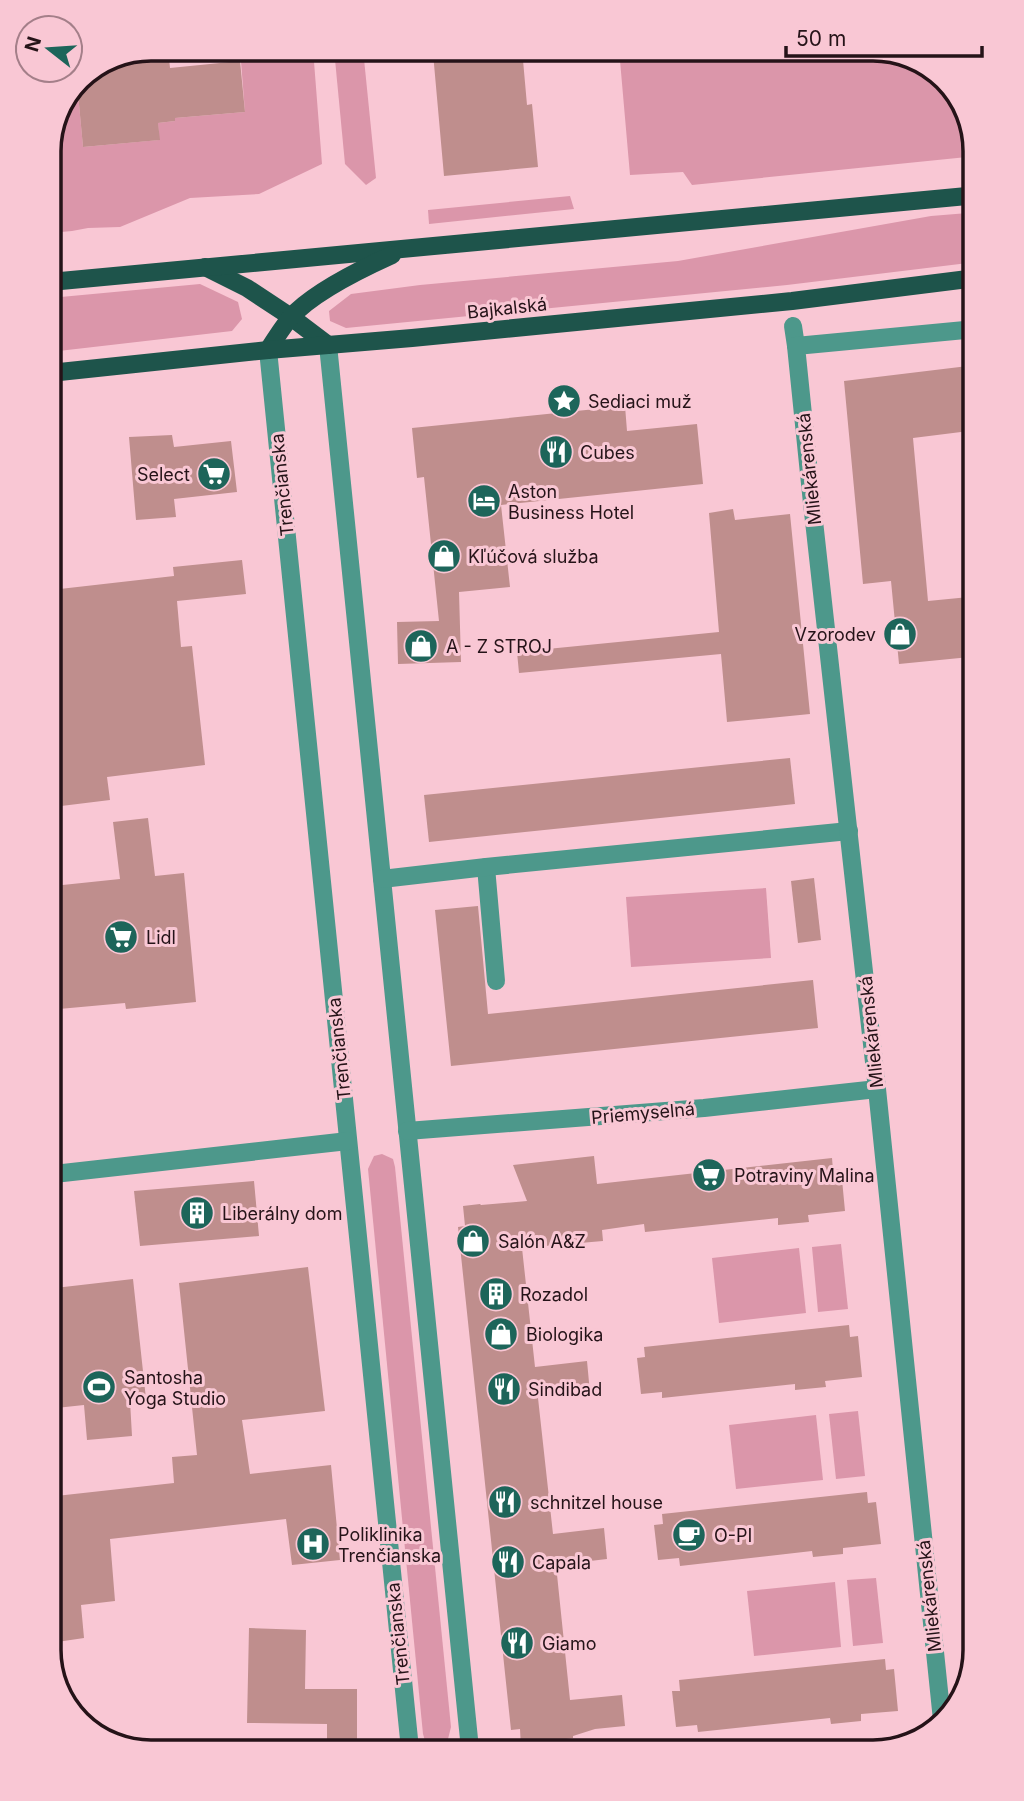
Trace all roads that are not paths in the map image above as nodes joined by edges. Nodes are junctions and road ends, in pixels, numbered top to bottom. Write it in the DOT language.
graph roads {
  1 [pos="963,196"];
  2 [pos="404,248"];
  3 [pos="205,267"];
  4 [pos="963,280"];
  5 [pos="61,281"];
  6 [pos="291,317"];
  7 [pos="793,326"];
  8 [pos="963,330"];
  9 [pos="328,345"];
  10 [pos="796,346"];
  11 [pos="268,350"];
  12 [pos="61,372"];
  13 [pos="849,831"];
  14 [pos="486,867"];
  15 [pos="382,879"];
  16 [pos="496,981"];
  17 [pos="877,1089"];
  18 [pos="407,1131"];
  19 [pos="348,1141"];
  20 [pos="61,1173"];
  21 [pos="941,1708"];
  22 [pos="409,1740"];
  23 [pos="469,1740"];
  1 -- 2 [label="main road"];
  2 -- 3 [label="main road"];
  2 -- 6 [label="main road"];
  3 -- 5 [label="main road"];
  3 -- 6 [label="main road"];
  4 -- 9 [label="main road, Bajkalská"];
  6 -- 9 [label="main road"];
  6 -- 11 [label="main road"];
  7 -- 10 [label="street, Mliekárenská"];
  8 -- 10 [label="street"];
  9 -- 11 [label="main road, Bajkalská"];
  9 -- 15 [label="street"];
  10 -- 13 [label="street, Mliekárenská"];
  11 -- 12 [label="main road, Bajkalská"];
  11 -- 19 [label="street, Trenčianska"];
  13 -- 14 [label="street"];
  13 -- 17 [label="street, Mliekárenská"];
  14 -- 15 [label="street"];
  14 -- 16 [label="street"];
  15 -- 18 [label="street"];
  17 -- 18 [label="street, Priemyselná"];
  17 -- 21 [label="street, Mliekárenská"];
  18 -- 23 [label="street"];
  19 -- 20 [label="street"];
  19 -- 22 [label="street, Trenčianska"];
}
